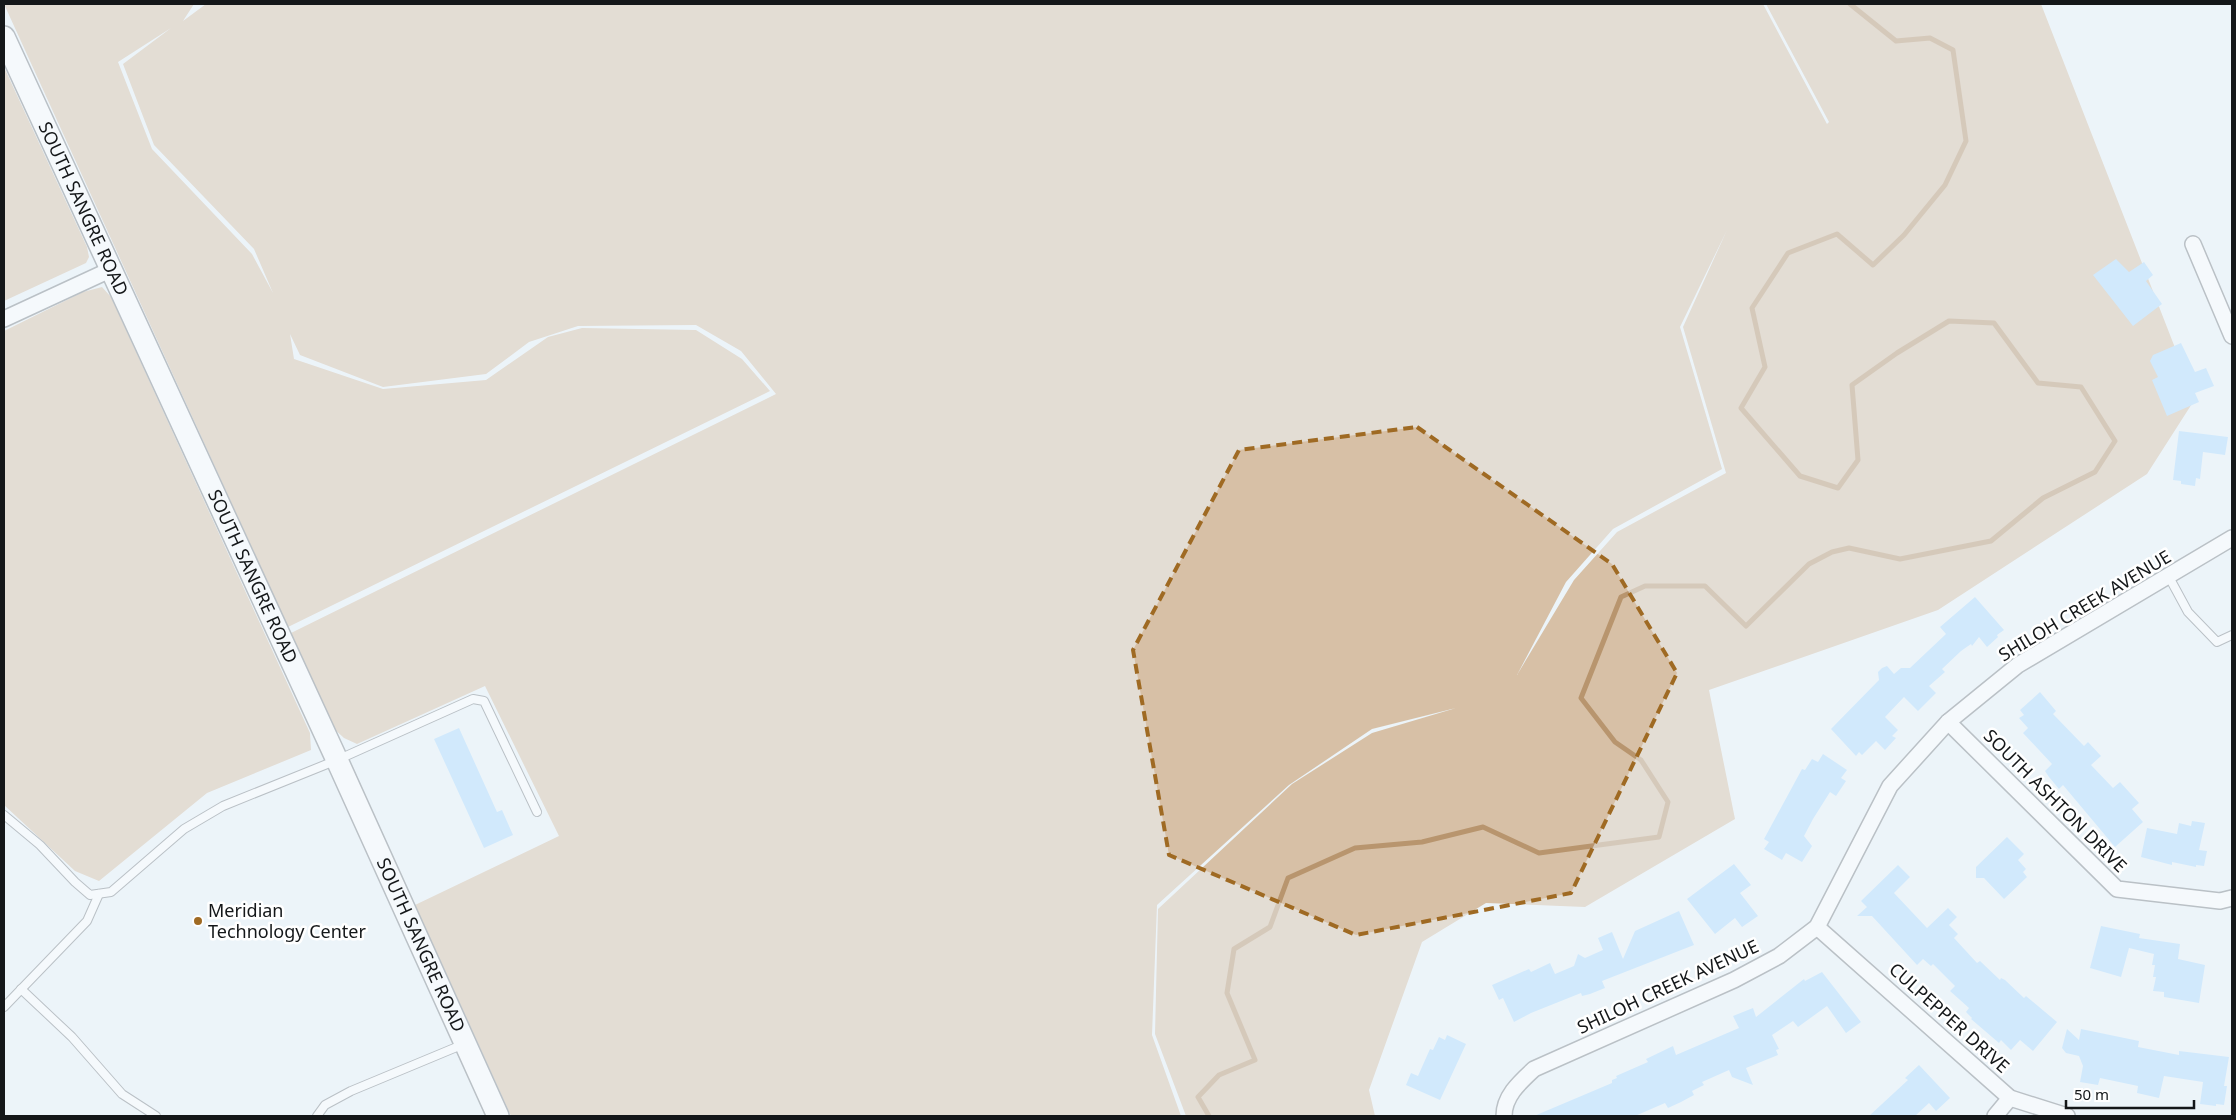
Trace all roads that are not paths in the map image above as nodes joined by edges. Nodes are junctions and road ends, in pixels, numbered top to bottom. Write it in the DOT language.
graph roads {
  1 [pos="4,36"];
  2 [pos="2193,244"];
  3 [pos="112,269"];
  4 [pos="4,318"];
  5 [pos="2232,336"];
  6 [pos="2232,538"];
  7 [pos="2169,577"];
  8 [pos="2232,635"];
  9 [pos="1948,722"];
  10 [pos="337,760"];
  11 [pos="537,812"];
  12 [pos="4,815"];
  13 [pos="100,894"];
  14 [pos="2232,898"];
  15 [pos="1818,927"];
  16 [pos="21,989"];
  17 [pos="4,1007"];
  18 [pos="464,1044"];
  19 [pos="2010,1098"];
  20 [pos="1504,1113"];
  21 [pos="156,1116"];
  22 [pos="317,1116"];
  23 [pos="498,1116"];
  24 [pos="1995,1116"];
  25 [pos="2067,1116"];
  1 -- 3 [label="street, SOUTH SANGRE ROAD"];
  2 -- 5 [label="street"];
  3 -- 4 [label="street"];
  3 -- 10 [label="street, SOUTH SANGRE ROAD"];
  6 -- 7 [label="street, SHILOH CREEK AVENUE"];
  7 -- 8 [label="lane"];
  7 -- 9 [label="street, SHILOH CREEK AVENUE"];
  9 -- 14 [label="street, SOUTH ASHTON DRIVE"];
  9 -- 15 [label="street, SHILOH CREEK AVENUE"];
  10 -- 11 [label="lane"];
  10 -- 13 [label="lane"];
  10 -- 18 [label="street, SOUTH SANGRE ROAD"];
  12 -- 13 [label="lane"];
  13 -- 16 [label="lane"];
  15 -- 19 [label="street, CULPEPPER DRIVE"];
  15 -- 20 [label="street, SHILOH CREEK AVENUE"];
  16 -- 17 [label="lane"];
  16 -- 21 [label="lane"];
  18 -- 22 [label="lane"];
  18 -- 23 [label="street, SOUTH SANGRE ROAD"];
  19 -- 24 [label="street"];
  19 -- 25 [label="street, CULPEPPER DRIVE"];
}
